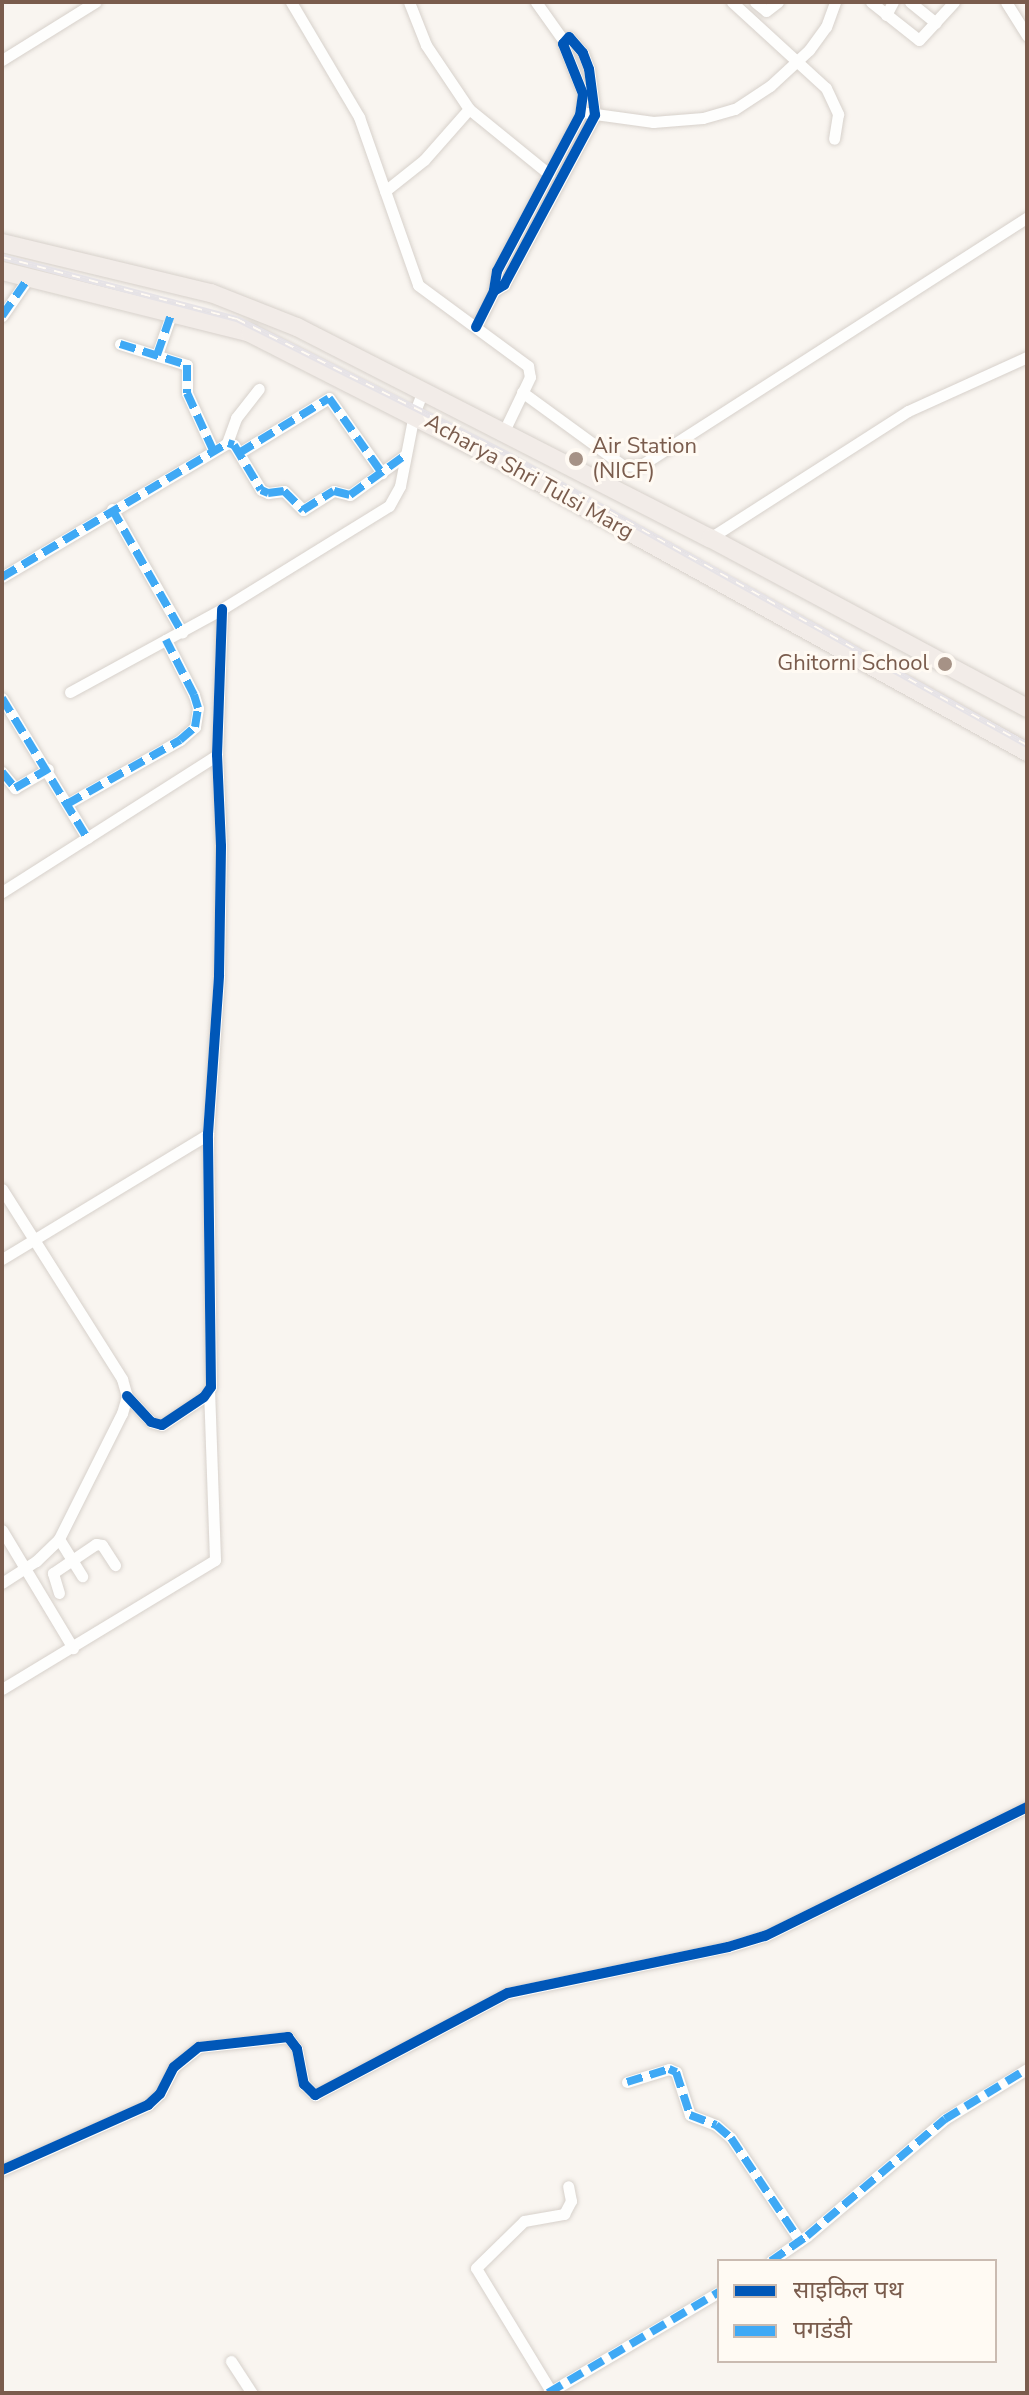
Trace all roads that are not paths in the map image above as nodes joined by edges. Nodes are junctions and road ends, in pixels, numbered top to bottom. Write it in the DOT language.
graph roads {
  1 [pos="95,2"];
  2 [pos="291,2"];
  3 [pos="409,2"];
  4 [pos="536,2"];
  5 [pos="732,2"];
  6 [pos="755,2"];
  7 [pos="778,2"];
  8 [pos="835,2"];
  9 [pos="871,2"];
  10 [pos="893,2"];
  11 [pos="910,2"];
  12 [pos="954,2"];
  13 [pos="1006,2"];
  14 [pos="886,15"];
  15 [pos="936,23"];
  16 [pos="1027,36"];
  17 [pos="563,40"];
  18 [pos="798,59"];
  19 [pos="2,60"];
  20 [pos="469,109"];
  21 [pos="581,111"];
  22 [pos="595,115"];
  23 [pos="834,139"];
  24 [pos="549,174"];
  25 [pos="385,191"];
  26 [pos="1027,218"];
  27 [pos="2,243"];
  28 [pos="2,271"];
  29 [pos="29,277"];
  30 [pos="494,291"];
  31 [pos="172,312"];
  32 [pos="2,316"];
  33 [pos="476,327"];
  34 [pos="120,344"];
  35 [pos="157,355"];
  36 [pos="1027,357"];
  37 [pos="259,389"];
  38 [pos="423,390"];
  39 [pos="522,392"];
  40 [pos="414,414"];
  41 [pos="503,433"];
  42 [pos="227,443"];
  43 [pos="213,450"];
  44 [pos="239,453"];
  45 [pos="404,456"];
  46 [pos="382,473"];
  47 [pos="112,509"];
  48 [pos="710,538"];
  49 [pos="2,577"];
  50 [pos="222,609"];
  51 [pos="182,632"];
  52 [pos="166,640"];
  53 [pos="70,692"];
  54 [pos="2,698"];
  55 [pos="1027,708"];
  56 [pos="6,715"];
  57 [pos="1027,752"];
  58 [pos="217,755"];
  59 [pos="48,769"];
  60 [pos="2,772"];
  61 [pos="67,804"];
  62 [pos="87,838"];
  63 [pos="2,892"];
  64 [pos="208,1134"];
  65 [pos="2,1189"];
  66 [pos="34,1240"];
  67 [pos="2,1259"];
  68 [pos="209,1392"];
  69 [pos="127,1396"];
  70 [pos="2,1530"];
  71 [pos="59,1539"];
  72 [pos="72,1559"];
  73 [pos="115,1565"];
  74 [pos="25,1568"];
  75 [pos="82,1576"];
  76 [pos="2,1583"];
  77 [pos="59,1593"];
  78 [pos="73,1648"];
  79 [pos="2,1689"];
  80 [pos="1027,1807"];
  81 [pos="1027,2069"];
  82 [pos="627,2082"];
  83 [pos="2,2170"];
  84 [pos="568,2186"];
  85 [pos="800,2241"];
  86 [pos="774,2259"];
  87 [pos="717,2293"];
  88 [pos="231,2361"];
  89 [pos="550,2392"];
  90 [pos="252,2393"];
  1 -- 19 [label="street"];
  2 -- 25 [label="street"];
  3 -- 20 [label="street"];
  4 -- 17 [label="street"];
  5 -- 18 [label="street"];
  6 -- 7 [label="street"];
  8 -- 18 [label="street"];
  9 -- 14 [label="street"];
  10 -- 14 [label="street"];
  11 -- 15 [label="street"];
  12 -- 15 [label="street"];
  13 -- 16 [label="street"];
  14 -- 15 [label="street"];
  17 -- 21 [label="street"];
  17 -- 22 [label="street"];
  18 -- 22 [label="street"];
  18 -- 23 [label="street"];
  20 -- 24 [label="street"];
  20 -- 25 [label="street"];
  21 -- 22 [label="street"];
  21 -- 24 [label="street"];
  22 -- 30 [label="street"];
  24 -- 30 [label="street"];
  25 -- 33 [label="street"];
  26 -- 39 [label="street"];
  27 -- 38 [label="highway, Acharya Shri Tulsi Marg"];
  28 -- 29 [label="highway, Acharya Shri Tulsi Marg"];
  29 -- 31 [label="highway, Acharya Shri Tulsi Marg"];
  29 -- 32 [label="street"];
  30 -- 33 [label="street"];
  31 -- 35 [label="street"];
  31 -- 40 [label="highway, Acharya Shri Tulsi Marg"];
  33 -- 39 [label="street"];
  34 -- 35 [label="street"];
  35 -- 43 [label="street"];
  36 -- 48 [label="street"];
  37 -- 42 [label="street"];
  38 -- 40 [label="street"];
  38 -- 41 [label="highway, Acharya Shri Tulsi Marg"];
  39 -- 41 [label="street"];
  40 -- 45 [label="street"];
  40 -- 57 [label="highway, Acharya Shri Tulsi Marg"];
  41 -- 48 [label="highway, Acharya Shri Tulsi Marg"];
  42 -- 43 [label="street"];
  42 -- 44 [label="street"];
  43 -- 47 [label="street"];
  44 -- 46 [label="street"];
  44 -- 46 [label="street"];
  45 -- 46 [label="street"];
  45 -- 50 [label="street"];
  47 -- 49 [label="street"];
  47 -- 51 [label="street"];
  48 -- 55 [label="highway, Acharya Shri Tulsi Marg"];
  50 -- 51 [label="street"];
  50 -- 58 [label="street"];
  51 -- 52 [label="street"];
  52 -- 53 [label="street"];
  52 -- 61 [label="street"];
  54 -- 56 [label="street"];
  56 -- 59 [label="street"];
  58 -- 62 [label="street"];
  58 -- 64 [label="street"];
  59 -- 60 [label="street"];
  59 -- 61 [label="street"];
  61 -- 62 [label="street"];
  62 -- 63 [label="street"];
  64 -- 66 [label="street"];
  64 -- 68 [label="street"];
  65 -- 66 [label="street"];
  66 -- 67 [label="street"];
  66 -- 69 [label="street"];
  68 -- 69 [label="street"];
  68 -- 78 [label="street"];
  69 -- 71 [label="street"];
  70 -- 74 [label="street"];
  71 -- 72 [label="street"];
  71 -- 74 [label="street"];
  72 -- 73 [label="street"];
  72 -- 75 [label="street"];
  72 -- 77 [label="street"];
  74 -- 76 [label="street"];
  74 -- 78 [label="street"];
  78 -- 79 [label="street"];
  80 -- 83 [label="street"];
  81 -- 85 [label="street"];
  82 -- 85 [label="street"];
  84 -- 89 [label="street"];
  85 -- 86 [label="street"];
  87 -- 89 [label="street"];
  88 -- 90 [label="street"];
}
